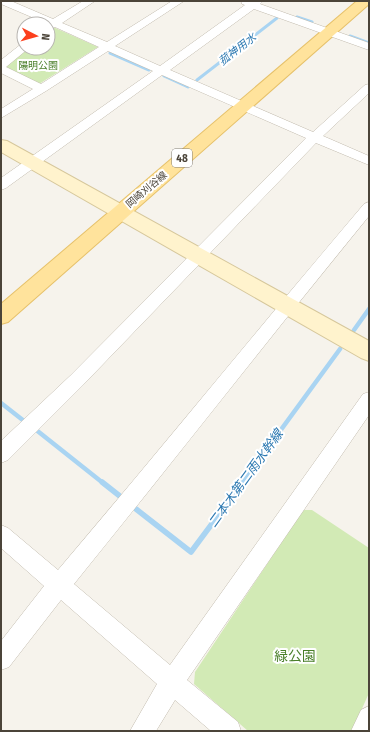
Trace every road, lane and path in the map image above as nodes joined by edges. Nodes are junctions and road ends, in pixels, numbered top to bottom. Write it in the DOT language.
graph roads {
  1 [pos="3,1"];
  2 [pos="90,1"];
  3 [pos="179,1"];
  4 [pos="350,1"];
  5 [pos="365,1"];
  6 [pos="251,2"];
  7 [pos="32,16"];
  8 [pos="56,21"];
  9 [pos="56,27"];
  10 [pos="323,29"];
  11 [pos="108,47"];
  12 [pos="369,47"];
  13 [pos="16,54"];
  14 [pos="1,68"];
  15 [pos="160,70"];
  16 [pos="369,86"];
  17 [pos="42,89"];
  18 [pos="238,104"];
  19 [pos="1,114"];
  20 [pos="315,137"];
  21 [pos="1,145"];
  22 [pos="369,161"];
  23 [pos="32,162"];
  24 [pos="1,185"];
  25 [pos="369,207"];
  26 [pos="114,208"];
  27 [pos="200,256"];
  28 [pos="1,296"];
  29 [pos="286,306"];
  30 [pos="1,316"];
  31 [pos="369,352"];
  32 [pos="369,400"];
  33 [pos="1,454"];
  34 [pos="1,535"];
  35 [pos="59,585"];
  36 [pos="1,659"];
  37 [pos="172,682"];
  38 [pos="369,718"];
  39 [pos="142,731"];
  40 [pos="229,731"];
  41 [pos="363,731"];
  1 -- 7 [label="street"];
  2 -- 8 [label="street"];
  3 -- 11 [label="street"];
  4 -- 10 [label="main road, 岡崎刈谷線 / 48"];
  5 -- 10 [label="main road, 岡崎刈谷線 / 48"];
  6 -- 10 [label="street"];
  6 -- 15 [label="street"];
  9 -- 11 [label="street"];
  10 -- 12 [label="street"];
  10 -- 18 [label="main road, 岡崎刈谷線 / 48"];
  11 -- 15 [label="street"];
  11 -- 17 [label="street"];
  13 -- 14 [label="street"];
  14 -- 17 [label="street"];
  15 -- 18 [label="street"];
  15 -- 23 [label="street"];
  16 -- 20 [label="street"];
  17 -- 19 [label="street"];
  18 -- 20 [label="street"];
  18 -- 26 [label="main road, 岡崎刈谷線 / 48"];
  20 -- 22 [label="street"];
  20 -- 27 [label="street"];
  21 -- 23 [label="street"];
  23 -- 24 [label="street"];
  23 -- 26 [label="street"];
  25 -- 29 [label="street"];
  26 -- 27 [label="street"];
  26 -- 28 [label="main road, 岡崎刈谷線 / 48"];
  26 -- 30 [label="main road, 岡崎刈谷線 / 48"];
  27 -- 29 [label="street"];
  27 -- 33 [label="street"];
  29 -- 31 [label="street"];
  29 -- 35 [label="street"];
  32 -- 37 [label="street"];
  34 -- 35 [label="street"];
  35 -- 36 [label="street"];
  35 -- 37 [label="street"];
  37 -- 39 [label="street"];
  37 -- 40 [label="street"];
  38 -- 41 [label="street"];
}
